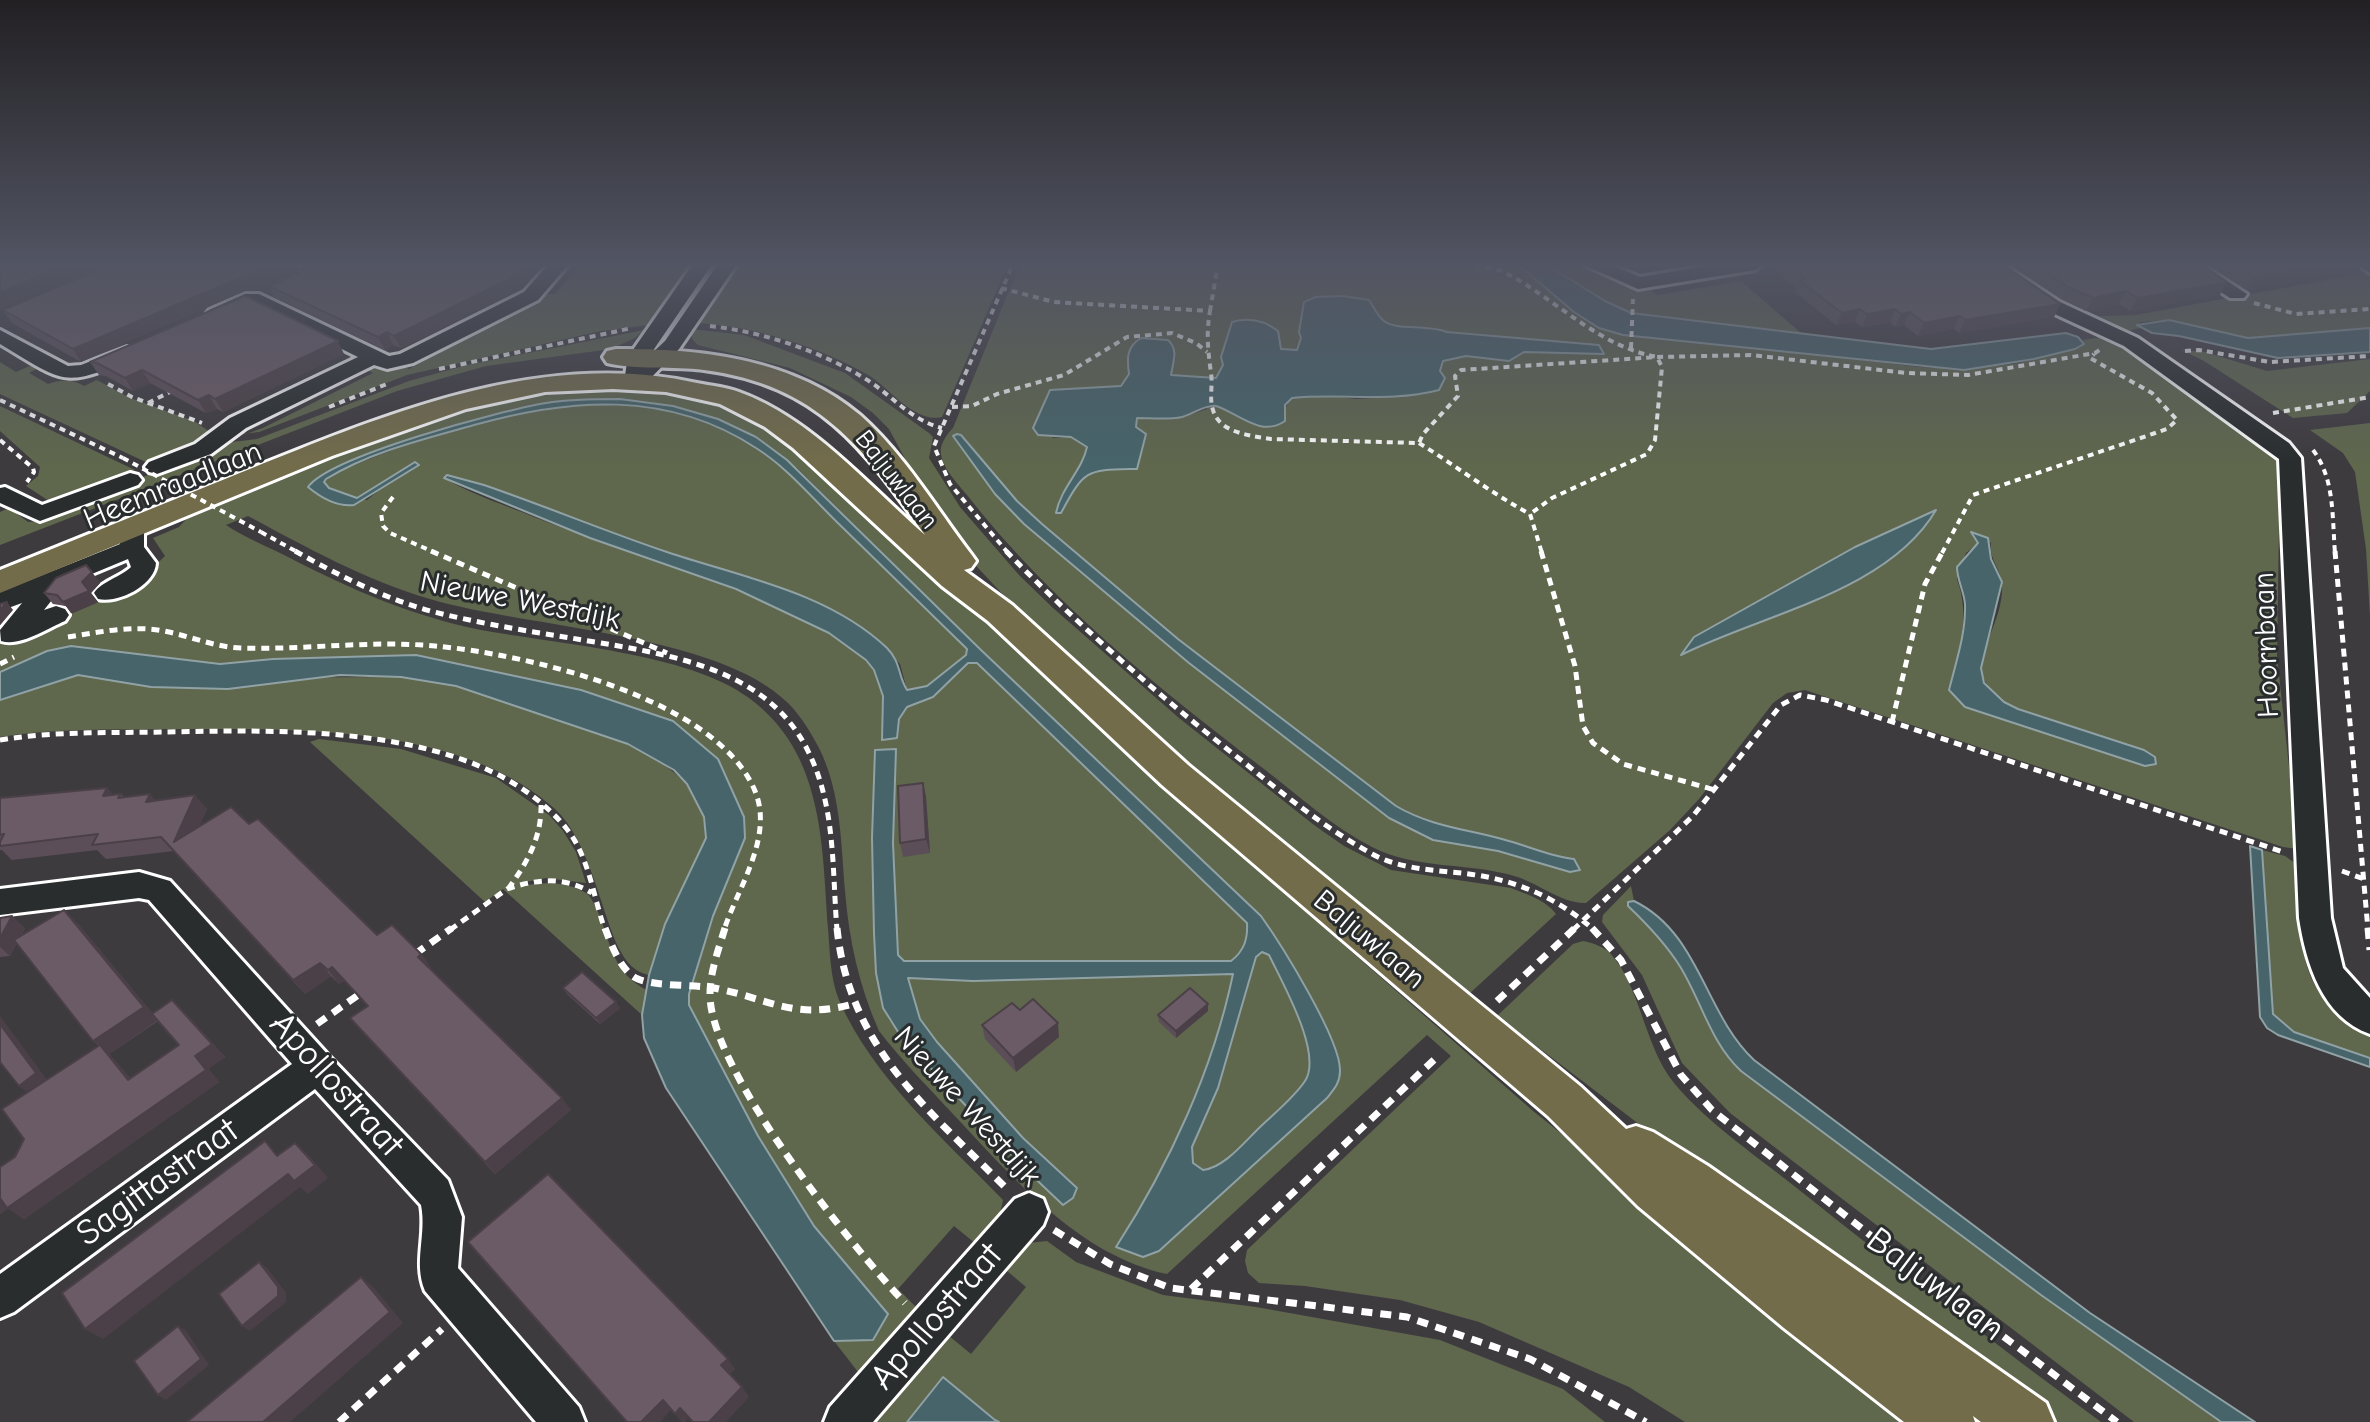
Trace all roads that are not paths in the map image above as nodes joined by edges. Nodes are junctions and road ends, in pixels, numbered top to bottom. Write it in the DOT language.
graph roads {
  1 [pos="319,330"];
  2 [pos="463,330"];
  3 [pos="665,330"];
  4 [pos="674,330"];
  5 [pos="2108,330"];
  6 [pos="0,336"];
  7 [pos="140,348"];
  8 [pos="374,357"];
  9 [pos="645,366"];
  10 [pos="346,416"];
  11 [pos="322,450"];
  12 [pos="157,467"];
  13 [pos="127,469"];
  14 [pos="2,495"];
  15 [pos="132,539"];
  16 [pos="0,557"];
  17 [pos="54,580"];
  18 [pos="0,582"];
  19 [pos="107,593"];
  20 [pos="0,602"];
  21 [pos="1000,613"];
  22 [pos="59,626"];
  23 [pos="11,642"];
  24 [pos="0,902"];
  25 [pos="2370,1019"];
  26 [pos="306,1054"];
  27 [pos="1564,1101"];
  28 [pos="1029,1212"];
  29 [pos="0,1298"];
  30 [pos="850,1417"];
  31 [pos="564,1422"];
  32 [pos="1948,1422"];
  33 [pos="2027,1422"];
  1 -- 8 [label="street"];
  2 -- 8 [label="street"];
  3 -- 9 [label="street"];
  4 -- 9 [label="street"];
  5 -- 25 [label="street, Hoornbaan"];
  6 -- 7 [label="street"];
  8 -- 12 [label="street"];
  9 -- 10 [label="main road, Baljuwlaan"];
  9 -- 11 [label="main road, Baljuwlaan"];
  9 -- 21 [label="main road, Baljuwlaan"];
  9 -- 21 [label="main road, Baljuwlaan"];
  10 -- 16 [label="main road, Heemraadlaan"];
  11 -- 15 [label="main road, Heemraadlaan"];
  13 -- 14 [label="street"];
  15 -- 17 [label="street"];
  15 -- 18 [label="main road, Heemraadlaan"];
  15 -- 19 [label="street"];
  17 -- 20 [label="street"];
  17 -- 23 [label="street"];
  21 -- 27 [label="main road, Baljuwlaan"];
  22 -- 23 [label="street"];
  24 -- 26 [label="street, Apollostraat"];
  26 -- 29 [label="street, Sagittastraat"];
  26 -- 31 [label="street, Apollostraat"];
  27 -- 32 [label="main road, Baljuwlaan"];
  27 -- 33 [label="main road, Baljuwlaan"];
  28 -- 30 [label="street, Apollostraat"];
}
